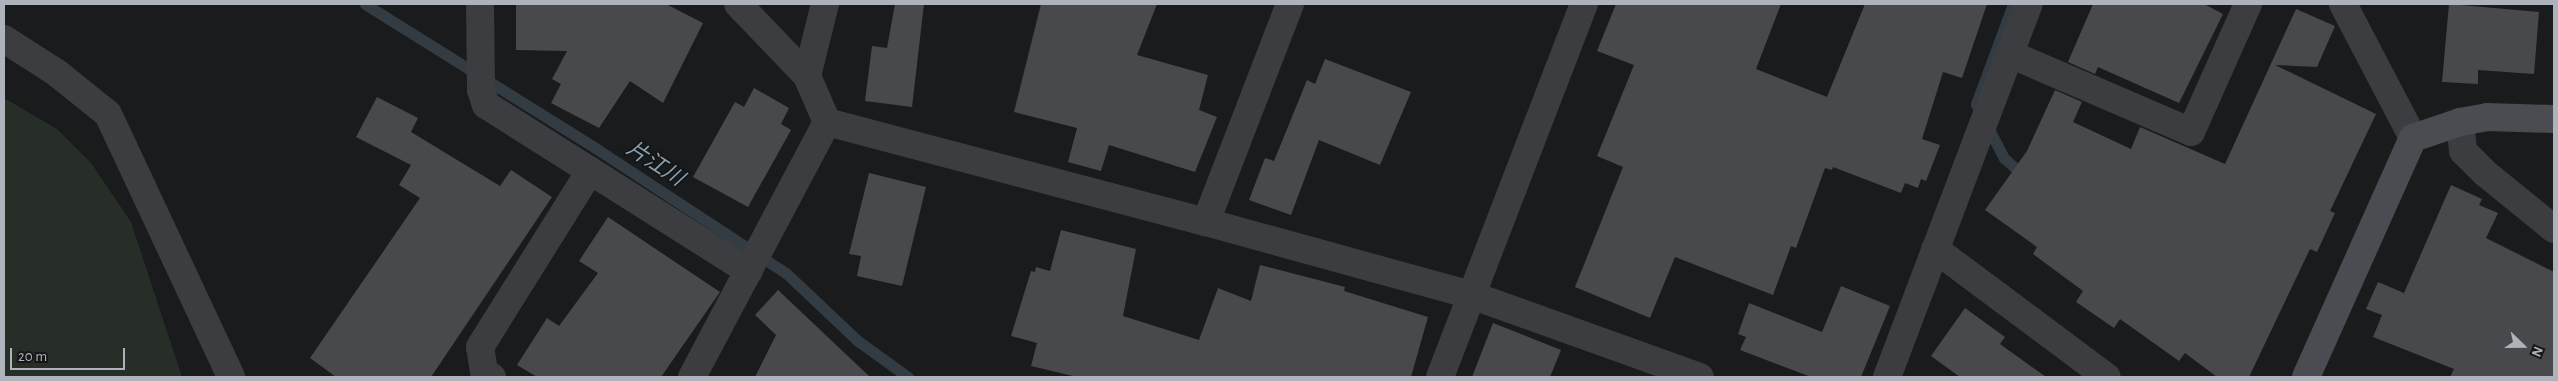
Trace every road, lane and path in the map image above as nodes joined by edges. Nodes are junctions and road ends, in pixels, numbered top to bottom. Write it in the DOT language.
graph roads {
  1 [pos="480,4"];
  2 [pos="738,4"];
  3 [pos="825,4"];
  4 [pos="1290,4"];
  5 [pos="1584,4"];
  6 [pos="2029,4"];
  7 [pos="2248,4"];
  8 [pos="2344,4"];
  9 [pos="4,38"];
  10 [pos="2010,54"];
  11 [pos="808,76"];
  12 [pos="2554,119"];
  13 [pos="827,122"];
  14 [pos="2460,122"];
  15 [pos="2413,138"];
  16 [pos="590,171"];
  17 [pos="1206,222"];
  18 [pos="2554,229"];
  19 [pos="1935,249"];
  20 [pos="749,271"];
  21 [pos="1471,295"];
  22 [pos="230,377"];
  23 [pos="492,377"];
  24 [pos="692,377"];
  25 [pos="1440,377"];
  26 [pos="1700,377"];
  27 [pos="1886,377"];
  28 [pos="2107,377"];
  29 [pos="2306,377"];
  1 -- 16 [label="street"];
  2 -- 11 [label="street"];
  3 -- 11 [label="street"];
  4 -- 17 [label="street"];
  5 -- 21 [label="street"];
  6 -- 10 [label="street"];
  7 -- 10 [label="street"];
  8 -- 15 [label="street"];
  9 -- 22 [label="street"];
  10 -- 19 [label="street"];
  11 -- 13 [label="street"];
  12 -- 14 [label="street"];
  13 -- 17 [label="street"];
  13 -- 20 [label="street"];
  14 -- 15 [label="street"];
  14 -- 18 [label="street"];
  15 -- 29 [label="street"];
  16 -- 20 [label="street"];
  16 -- 23 [label="street"];
  17 -- 21 [label="street"];
  19 -- 27 [label="street"];
  19 -- 28 [label="street"];
  20 -- 24 [label="street"];
  21 -- 25 [label="street"];
  21 -- 26 [label="street"];
}
